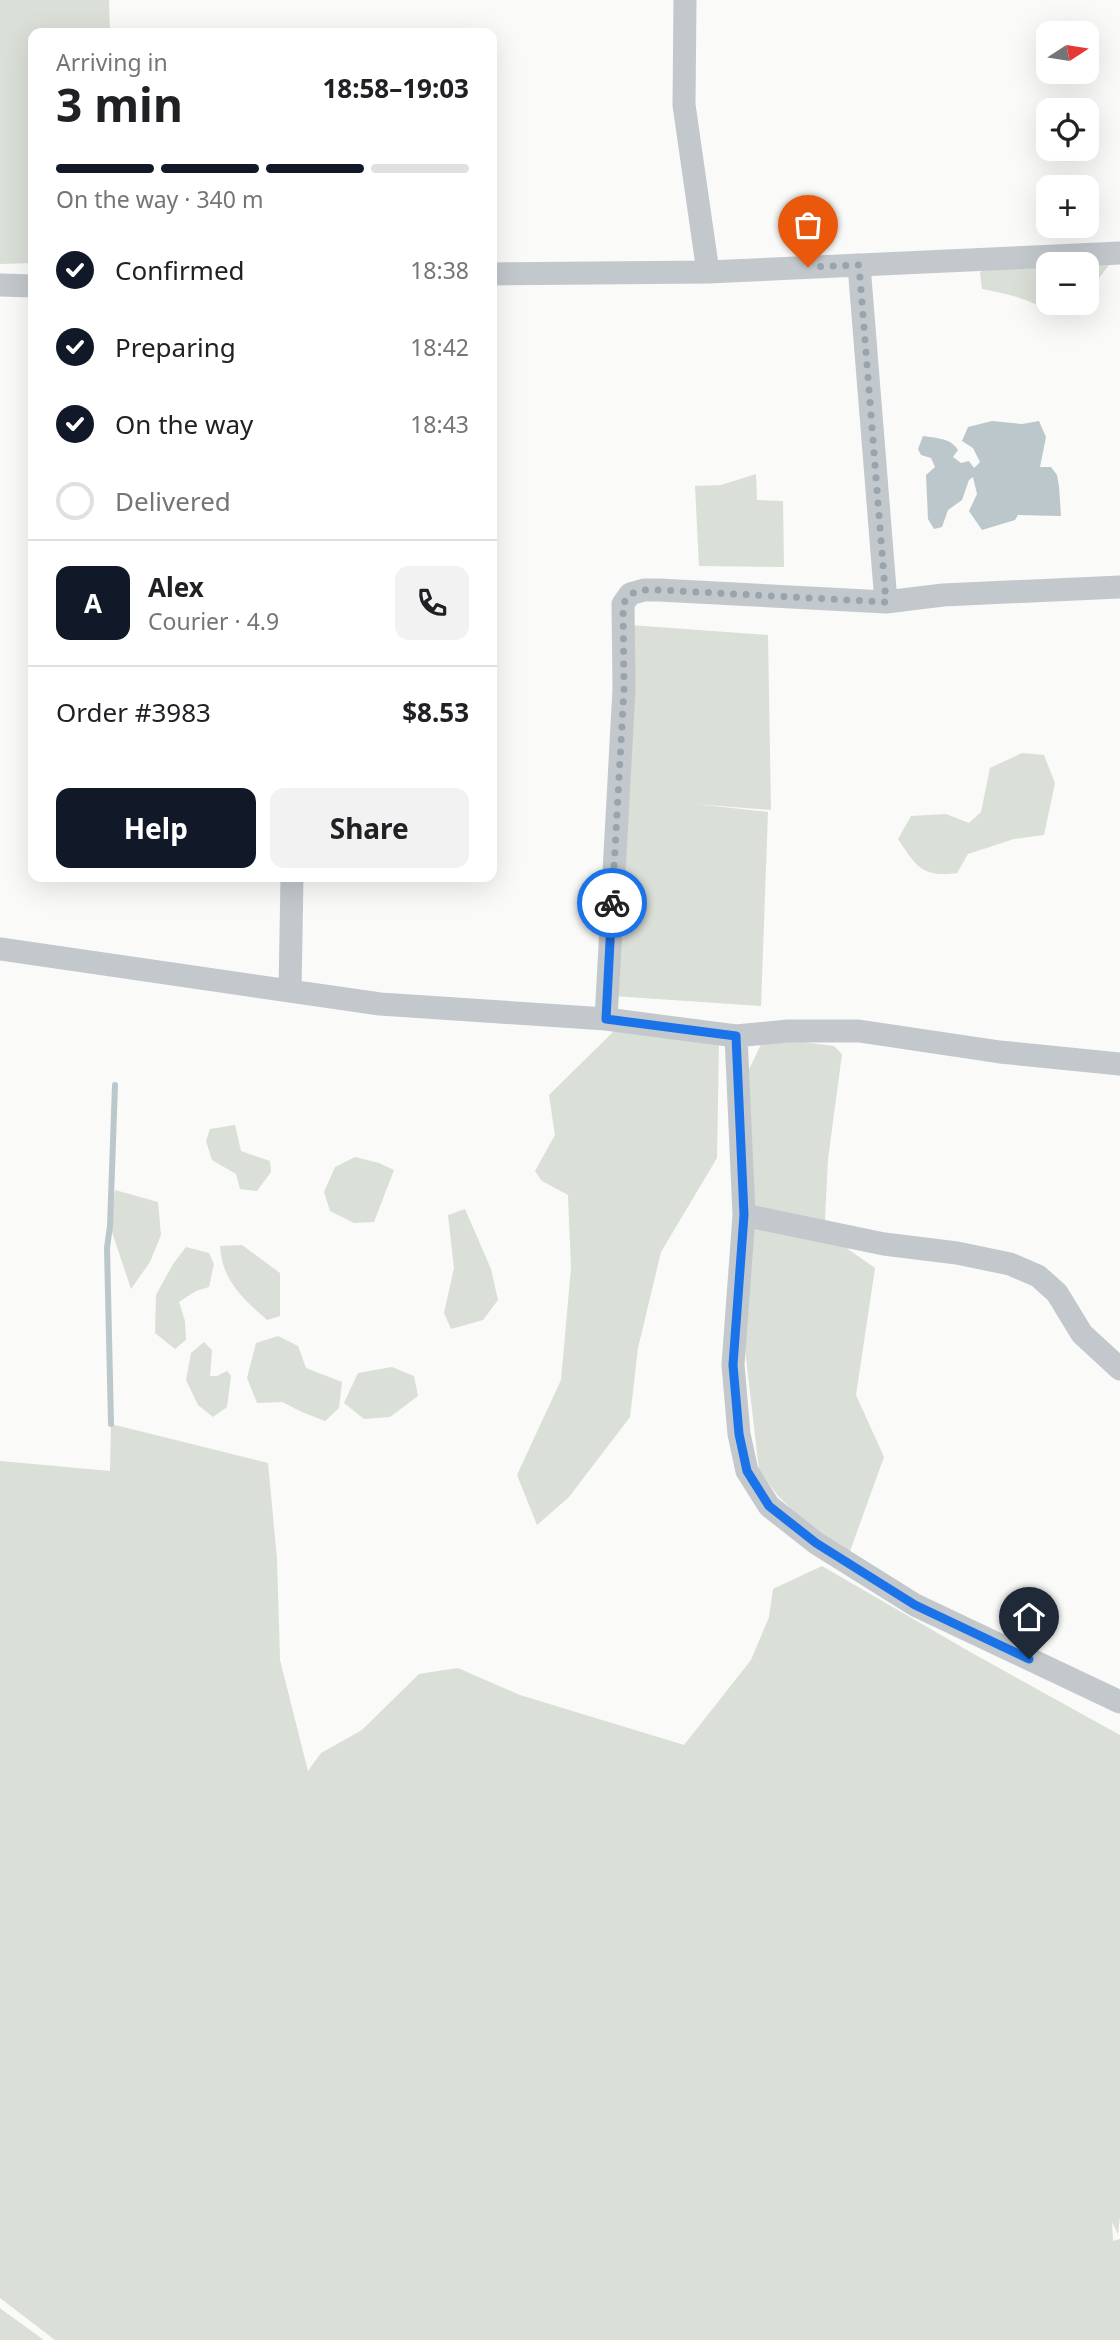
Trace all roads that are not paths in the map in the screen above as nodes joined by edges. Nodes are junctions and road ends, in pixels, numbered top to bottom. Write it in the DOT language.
graph roads {
  1 [pos="685,0"];
  2 [pos="1120,253"];
  3 [pos="859,265"];
  4 [pos="708,272"];
  5 [pos="497,274"];
  6 [pos="0,285"];
  7 [pos="28,286"];
  8 [pos="1120,587"];
  9 [pos="886,602"];
  10 [pos="292,882"];
  11 [pos="0,949"];
  12 [pos="290,991"];
  13 [pos="606,1019"];
  14 [pos="736,1036"];
  15 [pos="1120,1064"];
  16 [pos="744,1215"];
  17 [pos="1120,1368"];
  18 [pos="1120,1702"];
  1 -- 4 [label="street"];
  2 -- 3 [label="street"];
  3 -- 4 [label="street"];
  3 -- 9 [label="street"];
  4 -- 5 [label="street"];
  6 -- 7 [label="street"];
  8 -- 9 [label="street"];
  9 -- 13 [label="street"];
  10 -- 12 [label="street"];
  11 -- 12 [label="street"];
  12 -- 13 [label="street"];
  13 -- 14 [label="street"];
  14 -- 15 [label="street"];
  14 -- 16 [label="street"];
  16 -- 17 [label="street"];
  16 -- 18 [label="street"];
}
